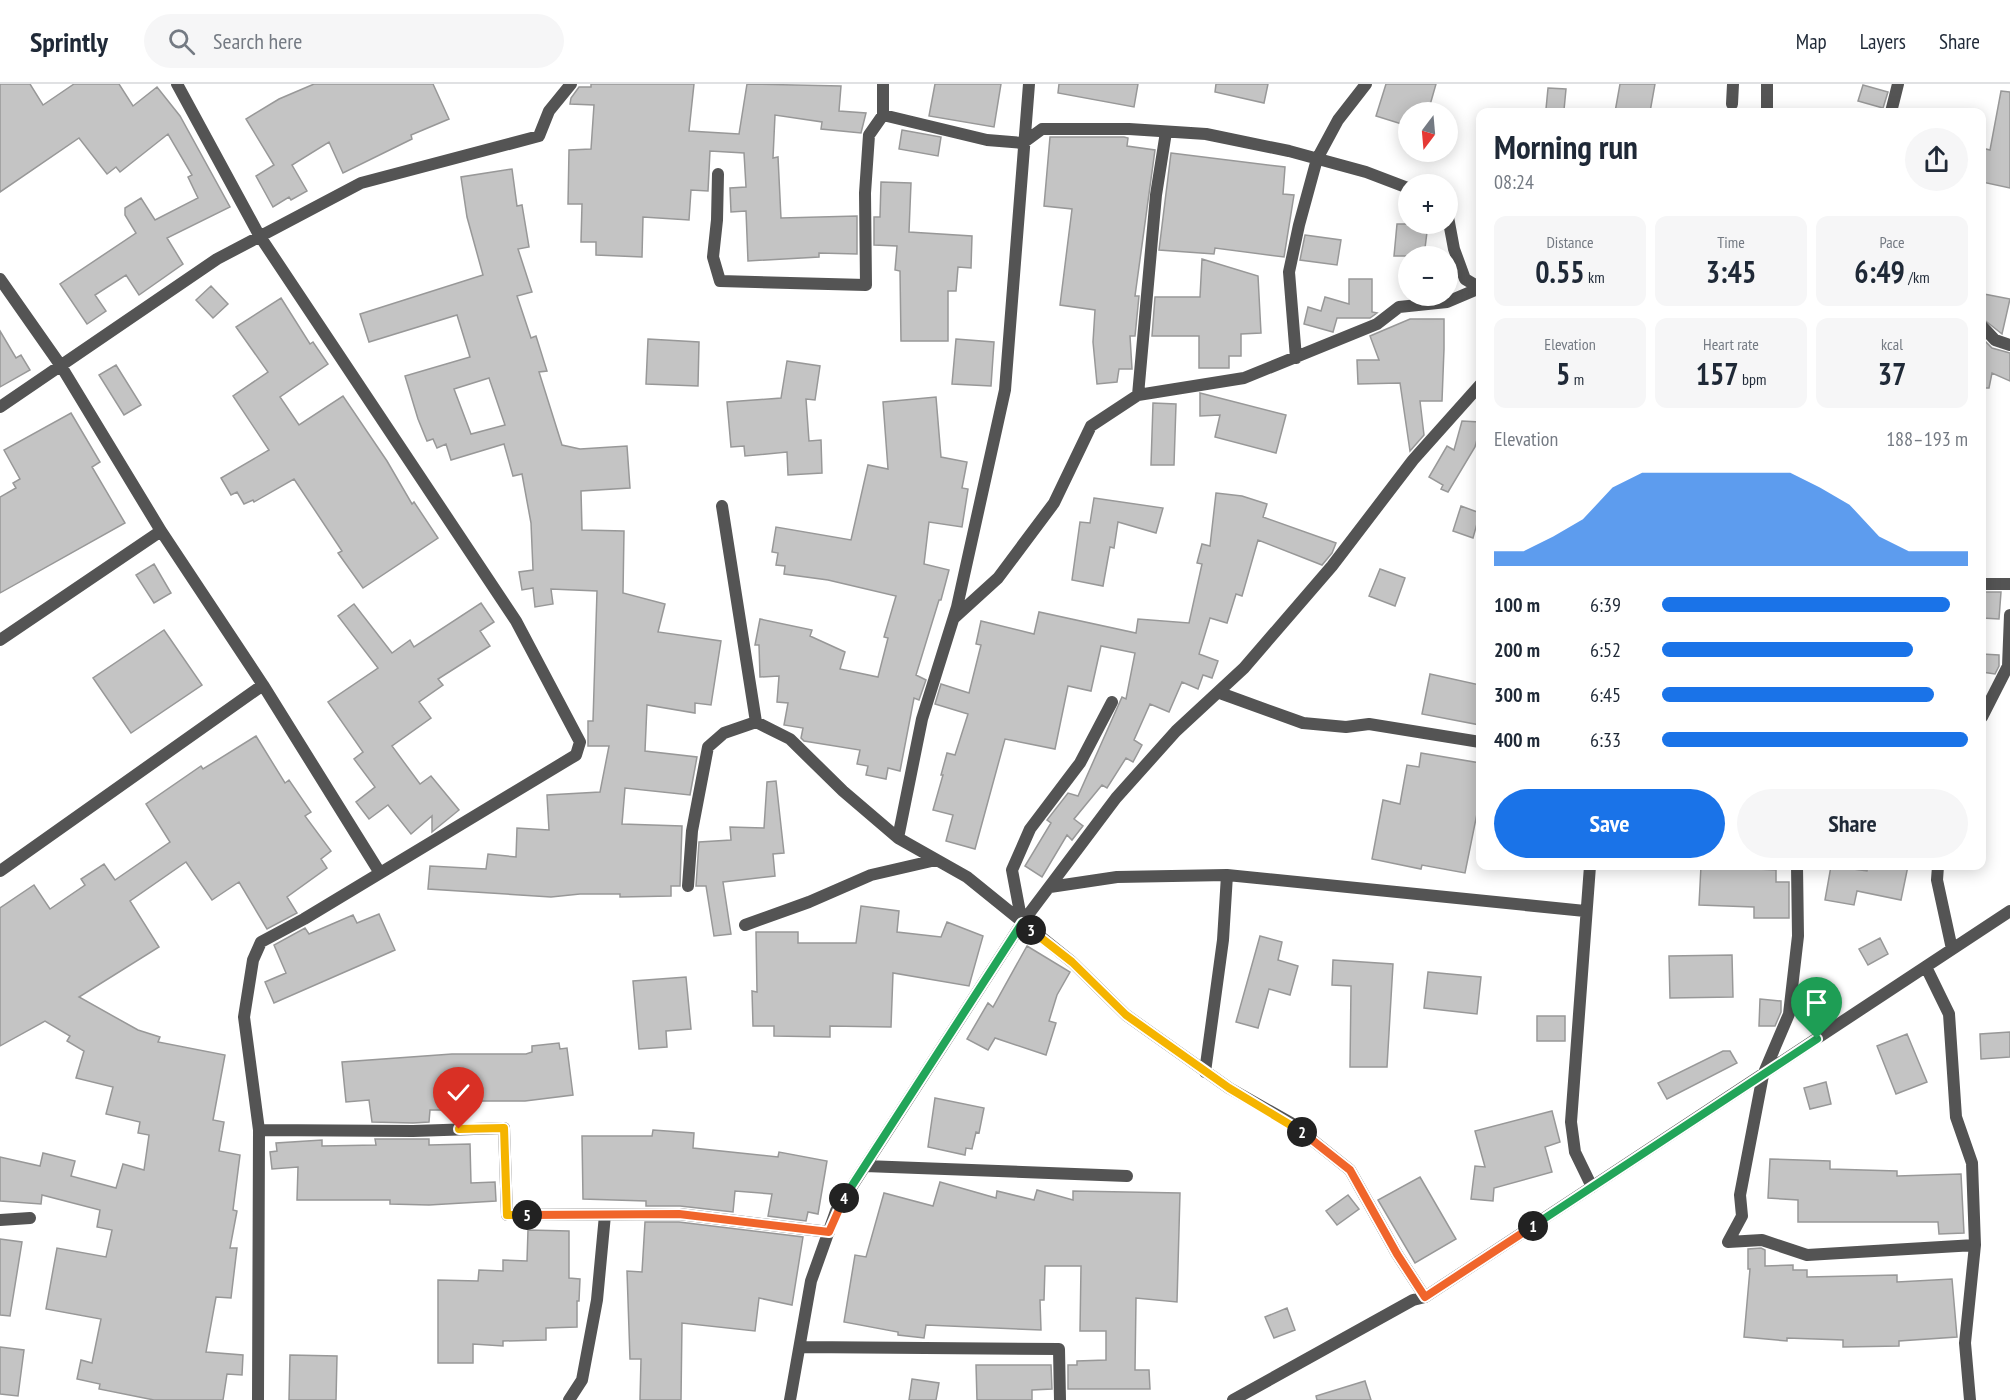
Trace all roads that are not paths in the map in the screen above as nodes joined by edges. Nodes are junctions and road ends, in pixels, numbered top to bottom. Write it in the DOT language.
graph roads {
  1 [pos="177,84"];
  2 [pos="570,84"];
  3 [pos="883,84"];
  4 [pos="1029,84"];
  5 [pos="1366,84"];
  6 [pos="1733,84"];
  7 [pos="1767,84"];
  8 [pos="1898,84"];
  9 [pos="1732,104"];
  10 [pos="1767,108"];
  11 [pos="1892,108"];
  12 [pos="884,115"];
  13 [pos="1166,132"];
  14 [pos="1023,143"];
  15 [pos="1317,159"];
  16 [pos="718,174"];
  17 [pos="1398,184"];
  18 [pos="1451,234"];
  19 [pos="259,235"];
  20 [pos="0,279"];
  21 [pos="1476,286"];
  22 [pos="1476,290"];
  23 [pos="1986,330"];
  24 [pos="2010,345"];
  25 [pos="1296,358"];
  26 [pos="61,366"];
  27 [pos="1476,389"];
  28 [pos="1138,395"];
  29 [pos="0,407"];
  30 [pos="722,506"];
  31 [pos="161,531"];
  32 [pos="1986,584"];
  33 [pos="2010,584"];
  34 [pos="2010,615"];
  35 [pos="953,619"];
  36 [pos="0,640"];
  37 [pos="263,685"];
  38 [pos="1220,693"];
  39 [pos="1112,702"];
  40 [pos="1986,709"];
  41 [pos="756,722"];
  42 [pos="1476,741"];
  43 [pos="898,838"];
  44 [pos="936,860"];
  45 [pos="1590,870"];
  46 [pos="1797,870"];
  47 [pos="1938,870"];
  48 [pos="0,871"];
  49 [pos="380,873"];
  50 [pos="1227,875"];
  51 [pos="688,886"];
  52 [pos="1050,886"];
  53 [pos="1585,910"];
  54 [pos="2010,911"];
  55 [pos="1022,923"];
  56 [pos="745,925"];
  57 [pos="1952,949"];
  58 [pos="1926,967"];
  59 [pos="1205,1072"];
  60 [pos="1763,1075"];
  61 [pos="259,1130"];
  62 [pos="865,1166"];
  63 [pos="1127,1176"];
  64 [pos="1592,1187"];
  65 [pos="605,1215"];
  66 [pos="30,1218"];
  67 [pos="0,1220"];
  68 [pos="829,1232"];
  69 [pos="1975,1245"];
  70 [pos="1425,1297"];
  71 [pos="801,1347"];
  72 [pos="258,1400"];
  73 [pos="569,1400"];
  74 [pos="790,1400"];
  75 [pos="1060,1400"];
  76 [pos="1233,1400"];
  77 [pos="1970,1400"];
  1 -- 19 [label="street"];
  2 -- 19 [label="street"];
  3 -- 12 [label="street"];
  4 -- 14 [label="street"];
  5 -- 15 [label="street"];
  6 -- 9 [label="street"];
  7 -- 10 [label="street"];
  8 -- 11 [label="street"];
  12 -- 14 [label="street"];
  12 -- 16 [label="street"];
  13 -- 14 [label="street"];
  13 -- 15 [label="street"];
  13 -- 28 [label="street"];
  14 -- 35 [label="street"];
  15 -- 17 [label="street"];
  15 -- 25 [label="street"];
  18 -- 21 [label="street"];
  19 -- 26 [label="street"];
  19 -- 49 [label="street"];
  20 -- 26 [label="street"];
  22 -- 25 [label="street"];
  23 -- 24 [label="street"];
  25 -- 28 [label="street"];
  26 -- 29 [label="street"];
  26 -- 31 [label="street"];
  27 -- 38 [label="street"];
  28 -- 35 [label="street"];
  30 -- 41 [label="street"];
  31 -- 36 [label="street"];
  31 -- 37 [label="street"];
  32 -- 33 [label="street"];
  34 -- 40 [label="street"];
  35 -- 43 [label="street"];
  37 -- 48 [label="street"];
  37 -- 49 [label="street"];
  38 -- 42 [label="street"];
  38 -- 52 [label="street"];
  39 -- 55 [label="street"];
  41 -- 43 [label="street"];
  41 -- 51 [label="street"];
  43 -- 44 [label="street"];
  44 -- 55 [label="street"];
  44 -- 56 [label="street"];
  45 -- 53 [label="street"];
  46 -- 60 [label="street"];
  47 -- 57 [label="street"];
  49 -- 61 [label="street"];
  50 -- 52 [label="street"];
  50 -- 53 [label="street"];
  50 -- 59 [label="street"];
  52 -- 55 [label="street"];
  53 -- 64 [label="street"];
  54 -- 57 [label="street"];
  55 -- 59 [label="street"];
  55 -- 62 [label="street"];
  57 -- 58 [label="street"];
  58 -- 60 [label="street"];
  58 -- 69 [label="street"];
  59 -- 70 [label="street"];
  60 -- 64 [label="street"];
  60 -- 69 [label="street"];
  61 -- 65 [label="street"];
  61 -- 72 [label="street"];
  62 -- 63 [label="street"];
  62 -- 68 [label="street"];
  64 -- 70 [label="street"];
  65 -- 68 [label="street"];
  65 -- 73 [label="street"];
  66 -- 67 [label="street"];
  68 -- 71 [label="street"];
  69 -- 77 [label="street"];
  70 -- 76 [label="street"];
  71 -- 74 [label="street"];
  71 -- 75 [label="street"];
}
